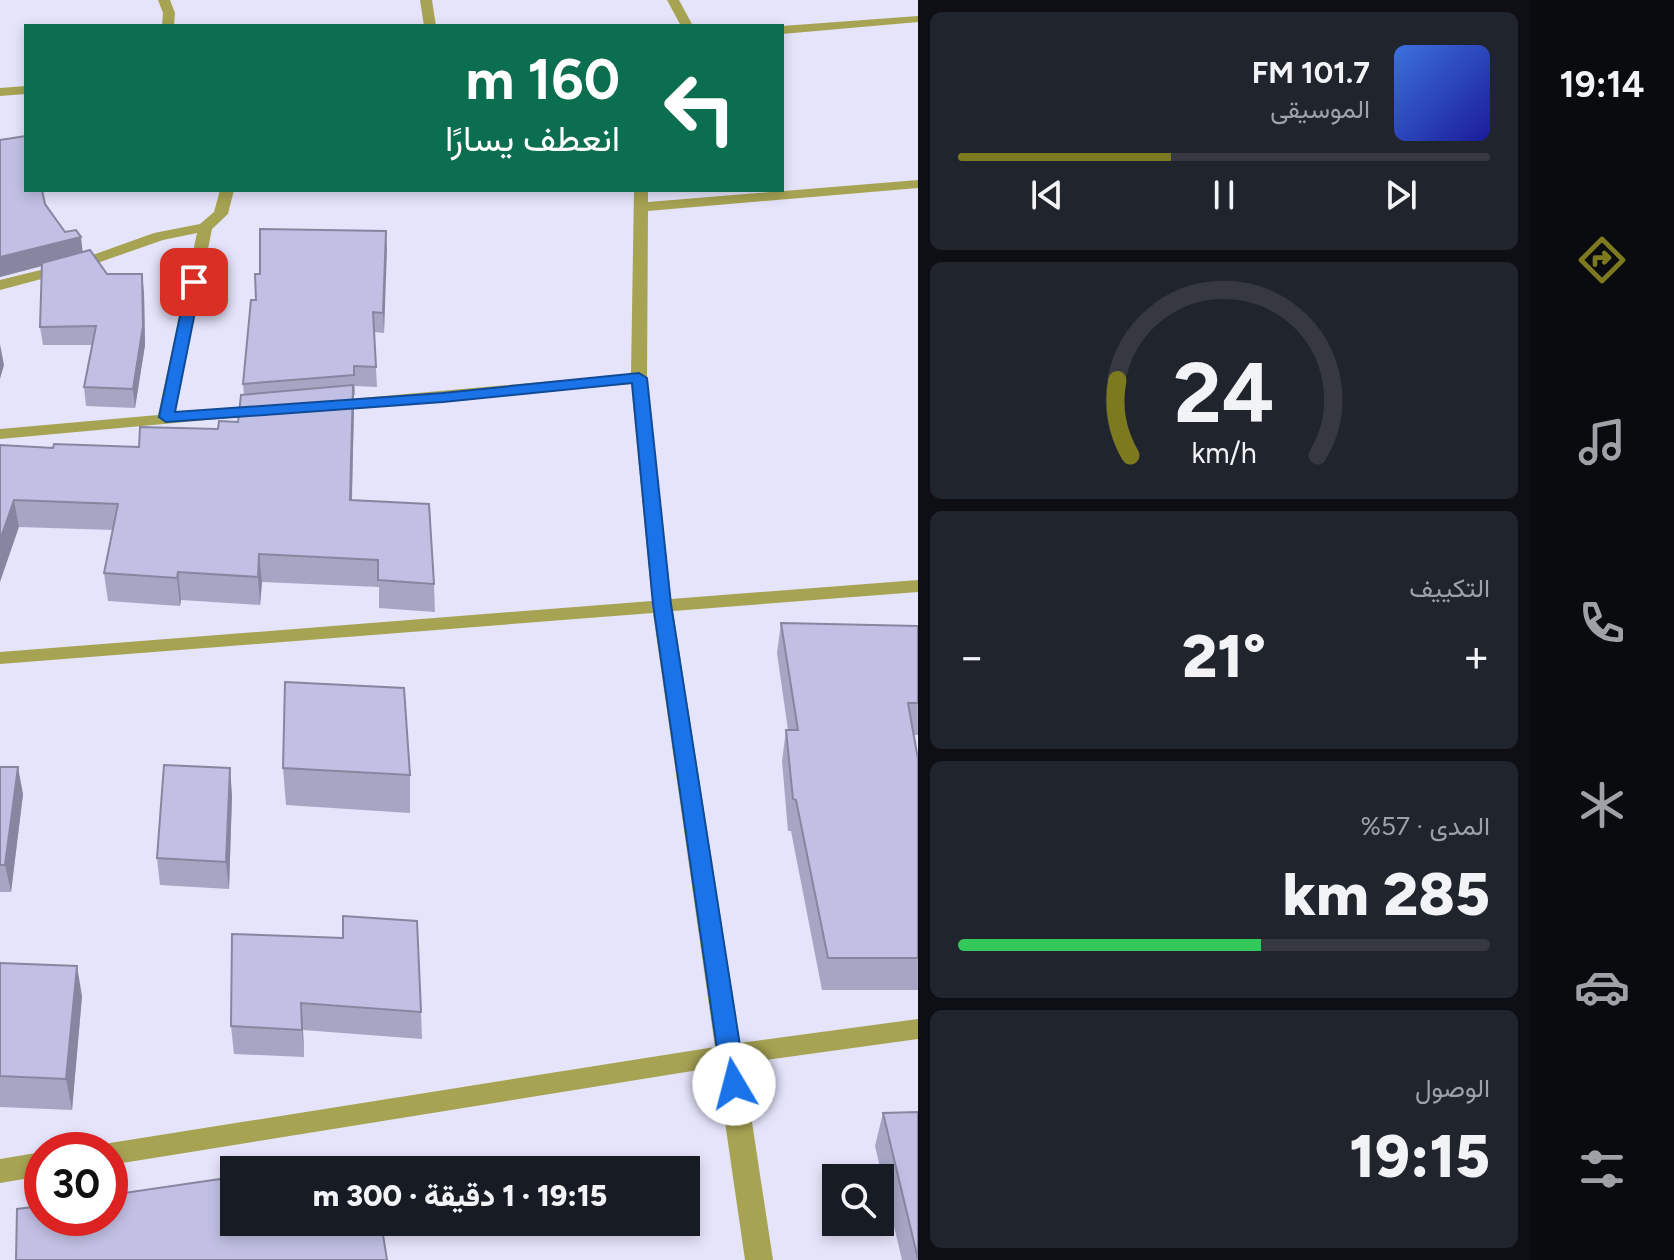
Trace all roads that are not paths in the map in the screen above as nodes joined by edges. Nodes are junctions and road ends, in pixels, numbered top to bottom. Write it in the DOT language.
graph roads {
  1 [pos="164,0"];
  2 [pos="426,0"];
  3 [pos="673,0"];
  4 [pos="918,19"];
  5 [pos="168,24"];
  6 [pos="430,24"];
  7 [pos="686,24"];
  8 [pos="784,30"];
  9 [pos="24,90"];
  10 [pos="0,92"];
  11 [pos="918,184"];
  12 [pos="784,191"];
  13 [pos="226,192"];
  14 [pos="771,192"];
  15 [pos="642,199"];
  16 [pos="205,227"];
  17 [pos="0,285"];
  18 [pos="639,378"];
  19 [pos="166,417"];
  20 [pos="0,434"];
  21 [pos="918,586"];
  22 [pos="662,604"];
  23 [pos="0,658"];
  24 [pos="918,1029"];
  25 [pos="729,1055"];
  26 [pos="128,1151"];
  27 [pos="24,1167"];
  28 [pos="0,1171"];
  29 [pos="759,1260"];
  1 -- 5 [label="street"];
  2 -- 6 [label="street"];
  3 -- 7 [label="street"];
  4 -- 8 [label="street"];
  9 -- 10 [label="street"];
  11 -- 12 [label="street"];
  13 -- 16 [label="street"];
  14 -- 15 [label="street"];
  15 -- 18 [label="street"];
  16 -- 17 [label="street"];
  16 -- 19 [label="street"];
  18 -- 19 [label="street"];
  18 -- 22 [label="street"];
  19 -- 20 [label="street"];
  21 -- 22 [label="street"];
  22 -- 23 [label="street"];
  22 -- 25 [label="street"];
  24 -- 25 [label="street"];
  25 -- 26 [label="street"];
  25 -- 29 [label="street"];
  27 -- 28 [label="street"];
}
